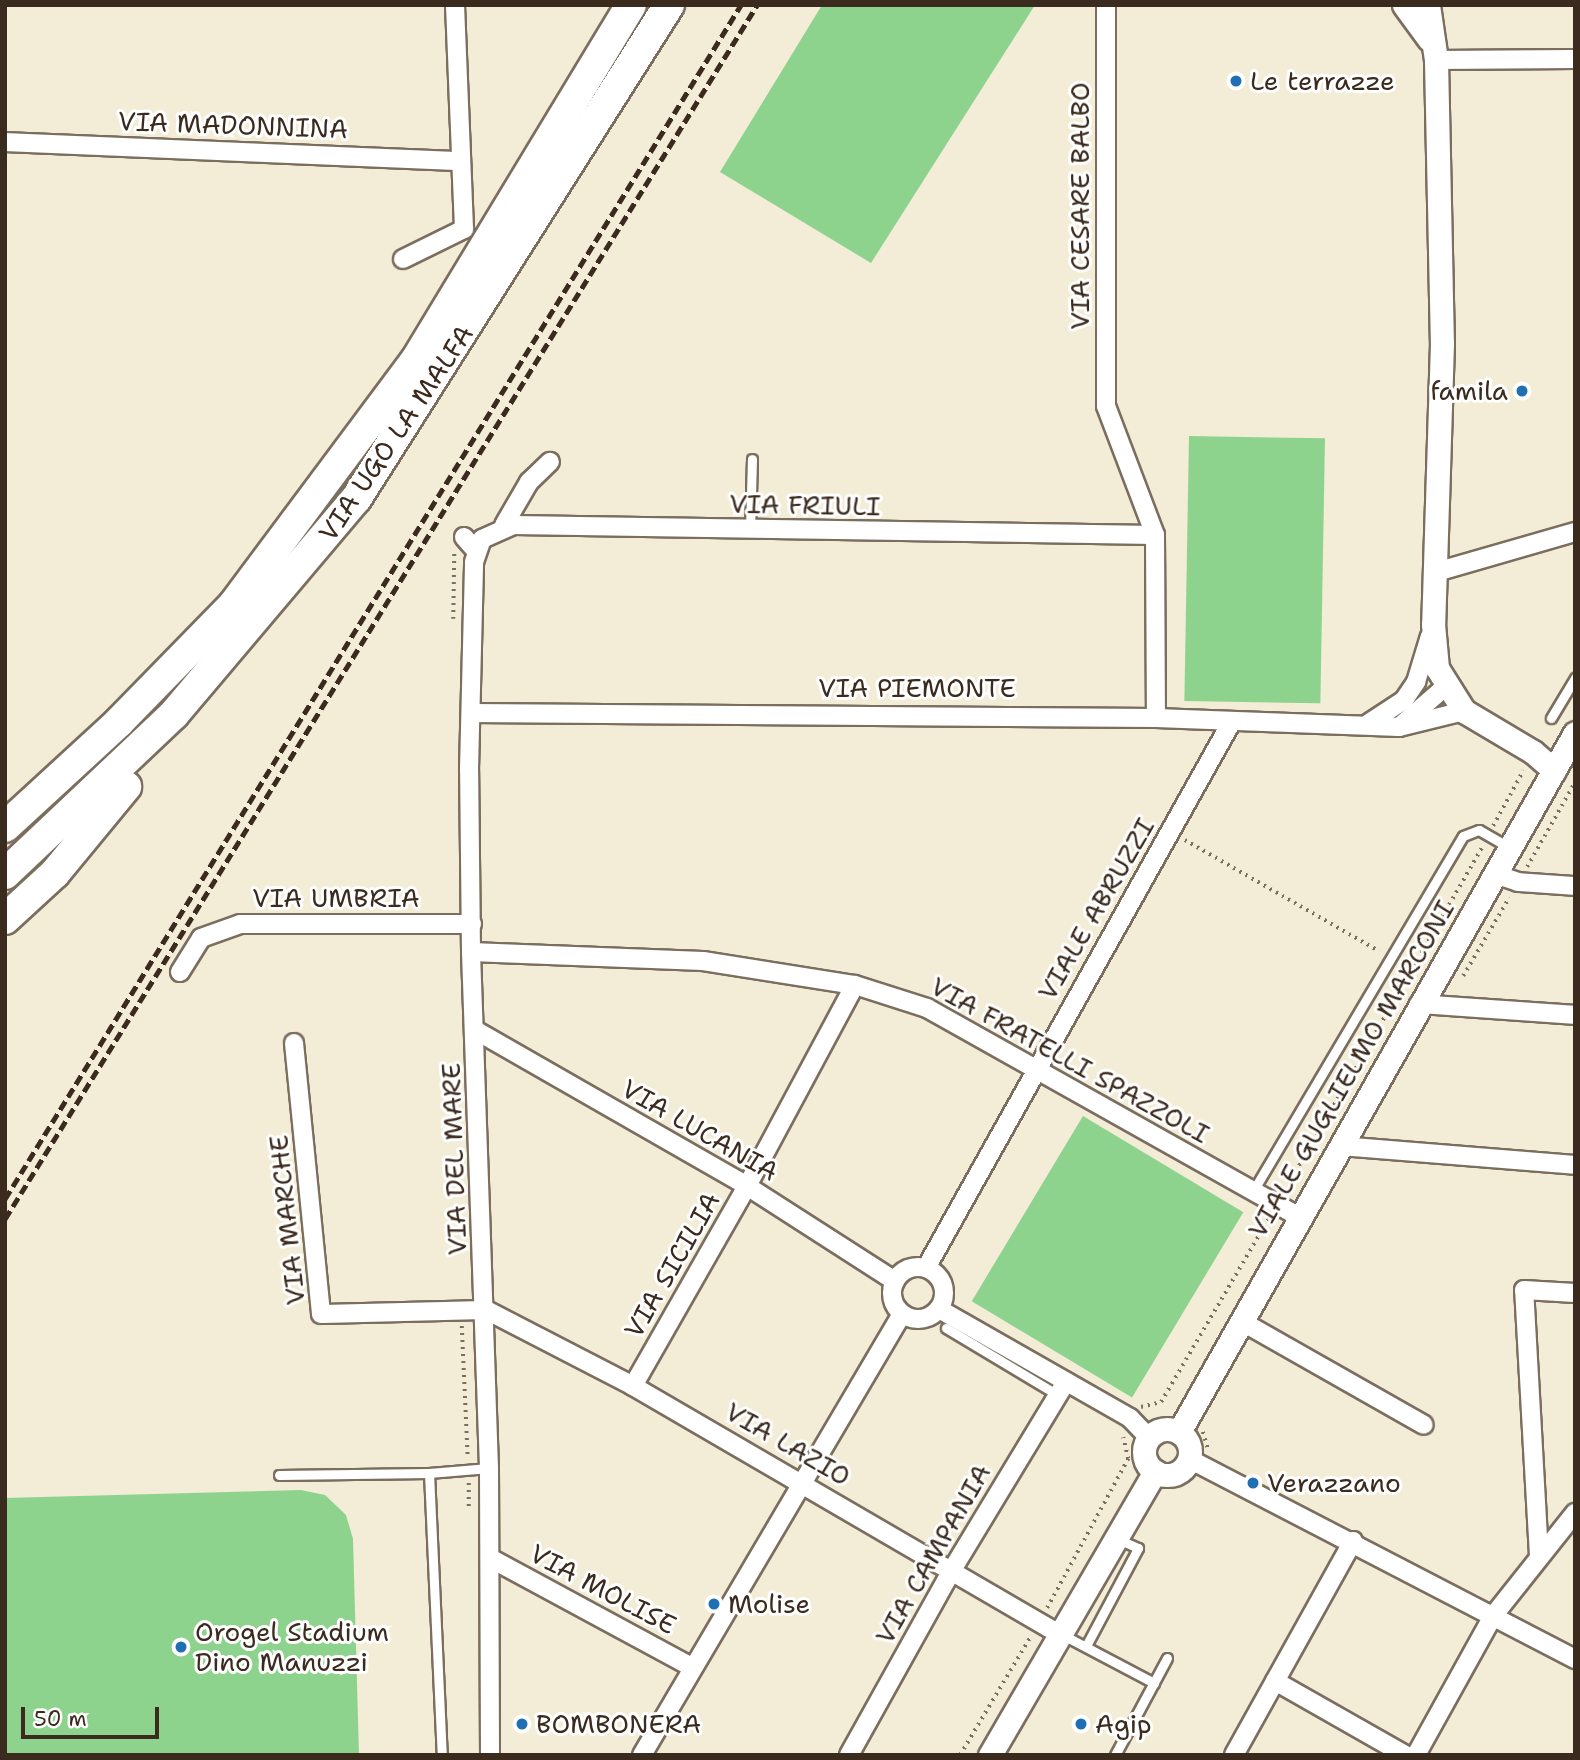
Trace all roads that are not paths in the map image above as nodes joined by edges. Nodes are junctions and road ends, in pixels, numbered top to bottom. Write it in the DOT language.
graph roads {
  1 [pos="455,5"];
  2 [pos="631,5"];
  3 [pos="669,5"];
  4 [pos="1106,5"];
  5 [pos="1404,5"];
  6 [pos="1428,5"];
  7 [pos="1434,53"];
  8 [pos="1575,59"];
  9 [pos="5,142"];
  10 [pos="460,161"];
  11 [pos="403,259"];
  12 [pos="752,459"];
  13 [pos="550,462"];
  14 [pos="504,525"];
  15 [pos="750,530"];
  16 [pos="1575,532"];
  17 [pos="1155,535"];
  18 [pos="464,537"];
  19 [pos="475,556"];
  20 [pos="1436,572"];
  21 [pos="1433,624"];
  22 [pos="1575,678"];
  23 [pos="1445,687"];
  24 [pos="471,713"];
  25 [pos="174,714"];
  26 [pos="1470,716"];
  27 [pos="1156,718"];
  28 [pos="1551,718"];
  29 [pos="1231,723"];
  30 [pos="1362,726"];
  31 [pos="1399,727"];
  32 [pos="1575,733"];
  33 [pos="1554,770"];
  34 [pos="87,802"];
  35 [pos="5,827"];
  36 [pos="1509,848"];
  37 [pos="5,874"];
  38 [pos="1494,874"];
  39 [pos="5,885"];
  40 [pos="1575,886"];
  41 [pos="5,919"];
  42 [pos="472,924"];
  43 [pos="471,953"];
  44 [pos="180,972"];
  45 [pos="855,985"];
  46 [pos="1419,1004"];
  47 [pos="1575,1015"];
  48 [pos="475,1030"];
  49 [pos="294,1043"];
  50 [pos="1036,1066"];
  51 [pos="1340,1146"];
  52 [pos="1575,1165"];
  53 [pos="747,1186"];
  54 [pos="1254,1191"];
  55 [pos="1299,1217"];
  56 [pos="926,1269"];
  57 [pos="895,1281"];
  58 [pos="1575,1293"];
  59 [pos="939,1308"];
  60 [pos="486,1310"];
  61 [pos="902,1314"];
  62 [pos="1241,1321"];
  63 [pos="946,1328"];
  64 [pos="633,1386"];
  65 [pos="1062,1389"];
  66 [pos="1424,1425"];
  67 [pos="1179,1433"];
  68 [pos="1149,1438"];
  69 [pos="1189,1459"];
  70 [pos="489,1468"];
  71 [pos="1155,1472"];
  72 [pos="429,1473"];
  73 [pos="279,1475"];
  74 [pos="800,1481"];
  75 [pos="1575,1513"];
  76 [pos="1115,1537"];
  77 [pos="1353,1541"];
  78 [pos="1539,1556"];
  79 [pos="490,1558"];
  80 [pos="952,1570"];
  81 [pos="1493,1616"];
  82 [pos="1049,1628"];
  83 [pos="1086,1646"];
  84 [pos="1167,1658"];
  85 [pos="1575,1659"];
  86 [pos="692,1667"];
  87 [pos="1275,1681"];
  88 [pos="1154,1683"];
  89 [pos="442,1755"];
  90 [pos="490,1755"];
  91 [pos="642,1755"];
  92 [pos="849,1755"];
  93 [pos="990,1755"];
  94 [pos="1115,1755"];
  95 [pos="1234,1755"];
  96 [pos="1405,1755"];
  97 [pos="1416,1755"];
  1 -- 10 [label="street"];
  2 -- 35 [label="highway, VIA UGO LA MALFA"];
  3 -- 25 [label="highway, VIA UGO LA MALFA"];
  4 -- 17 [label="street, VIA CESARE BALBO"];
  5 -- 7 [label="main road"];
  6 -- 7 [label="main road"];
  7 -- 8 [label="street"];
  7 -- 20 [label="main road"];
  9 -- 10 [label="street, VIA MADONNINA"];
  10 -- 11 [label="street"];
  12 -- 15 [label="lane"];
  13 -- 14 [label="street"];
  14 -- 15 [label="street, VIA FRIULI"];
  14 -- 19 [label="street"];
  15 -- 17 [label="street, VIA FRIULI"];
  16 -- 20 [label="street"];
  17 -- 27 [label="street"];
  18 -- 19 [label="street"];
  19 -- 24 [label="street, VIA DEL MARE"];
  20 -- 21 [label="main road"];
  21 -- 23 [label="main road"];
  21 -- 30 [label="street"];
  22 -- 28 [label="lane"];
  23 -- 26 [label="main road"];
  23 -- 31 [label="street"];
  24 -- 27 [label="street, VIA PIEMONTE"];
  24 -- 42 [label="street, VIA DEL MARE"];
  25 -- 34 [label="highway, VIA UGO LA MALFA"];
  25 -- 41 [label="highway"];
  26 -- 31 [label="street, VIA PIEMONTE"];
  26 -- 33 [label="main road"];
  27 -- 29 [label="street, VIA PIEMONTE"];
  29 -- 30 [label="street, VIA PIEMONTE"];
  29 -- 50 [label="street, VIALE ABRUZZI"];
  30 -- 31 [label="street, VIA PIEMONTE"];
  32 -- 33 [label="main road, VIALE GUGLIELMO MARCONI"];
  33 -- 36 [label="main road, VIALE GUGLIELMO MARCONI"];
  34 -- 37 [label="highway, VIA UGO LA MALFA"];
  34 -- 39 [label="highway"];
  36 -- 38 [label="main road, VIALE GUGLIELMO MARCONI"];
  36 -- 54 [label="lane"];
  38 -- 40 [label="street"];
  38 -- 46 [label="main road, VIALE GUGLIELMO MARCONI"];
  42 -- 43 [label="street, VIA DEL MARE"];
  42 -- 44 [label="street, VIA UMBRIA"];
  43 -- 45 [label="street, VIA FRATELLI SPAZZOLI"];
  43 -- 48 [label="street, VIA DEL MARE"];
  45 -- 50 [label="street, VIA FRATELLI SPAZZOLI"];
  45 -- 53 [label="street, VIA SICILIA"];
  46 -- 47 [label="street"];
  46 -- 51 [label="main road, VIALE GUGLIELMO MARCONI"];
  48 -- 53 [label="street, VIA LUCANIA"];
  48 -- 60 [label="street, VIA DEL MARE"];
  49 -- 60 [label="street, VIA MARCHE"];
  50 -- 54 [label="street, VIA FRATELLI SPAZZOLI"];
  50 -- 56 [label="street, VIALE ABRUZZI"];
  51 -- 52 [label="street"];
  51 -- 55 [label="main road, VIALE GUGLIELMO MARCONI"];
  53 -- 57 [label="street, VIA LUCANIA"];
  53 -- 64 [label="street, VIA SICILIA"];
  54 -- 55 [label="street, VIA FRATELLI SPAZZOLI"];
  55 -- 62 [label="main road, VIALE GUGLIELMO MARCONI"];
  56 -- 57 [label="street"];
  56 -- 59 [label="street"];
  57 -- 61 [label="street"];
  58 -- 78 [label="street"];
  59 -- 61 [label="street"];
  59 -- 65 [label="street"];
  60 -- 64 [label="street, VIA LAZIO"];
  60 -- 70 [label="street, VIA DEL MARE"];
  61 -- 74 [label="street"];
  62 -- 66 [label="street"];
  62 -- 67 [label="main road, VIALE GUGLIELMO MARCONI"];
  63 -- 65 [label="lane"];
  64 -- 74 [label="street, VIA LAZIO"];
  65 -- 68 [label="street"];
  65 -- 80 [label="street, VIA CAMPANIA"];
  67 -- 68 [label="main road"];
  67 -- 69 [label="main road"];
  68 -- 71 [label="main road"];
  69 -- 71 [label="main road"];
  69 -- 77 [label="street"];
  70 -- 72 [label="lane"];
  70 -- 79 [label="street, VIA DEL MARE"];
  71 -- 76 [label="main road"];
  72 -- 73 [label="lane"];
  72 -- 89 [label="lane"];
  74 -- 80 [label="street, VIA LAZIO"];
  74 -- 86 [label="street"];
  75 -- 78 [label="street"];
  76 -- 82 [label="main road"];
  76 -- 83 [label="lane"];
  77 -- 81 [label="street"];
  77 -- 87 [label="street"];
  78 -- 81 [label="street"];
  79 -- 86 [label="street, VIA MOLISE"];
  79 -- 90 [label="street, VIA DEL MARE"];
  80 -- 82 [label="street, VIA LAZIO"];
  80 -- 92 [label="street, VIA CAMPANIA"];
  81 -- 85 [label="street"];
  81 -- 97 [label="street"];
  82 -- 83 [label="lane"];
  82 -- 93 [label="main road"];
  83 -- 88 [label="lane"];
  84 -- 88 [label="lane"];
  86 -- 91 [label="street"];
  87 -- 95 [label="street"];
  87 -- 96 [label="street"];
  88 -- 94 [label="lane"];
}
